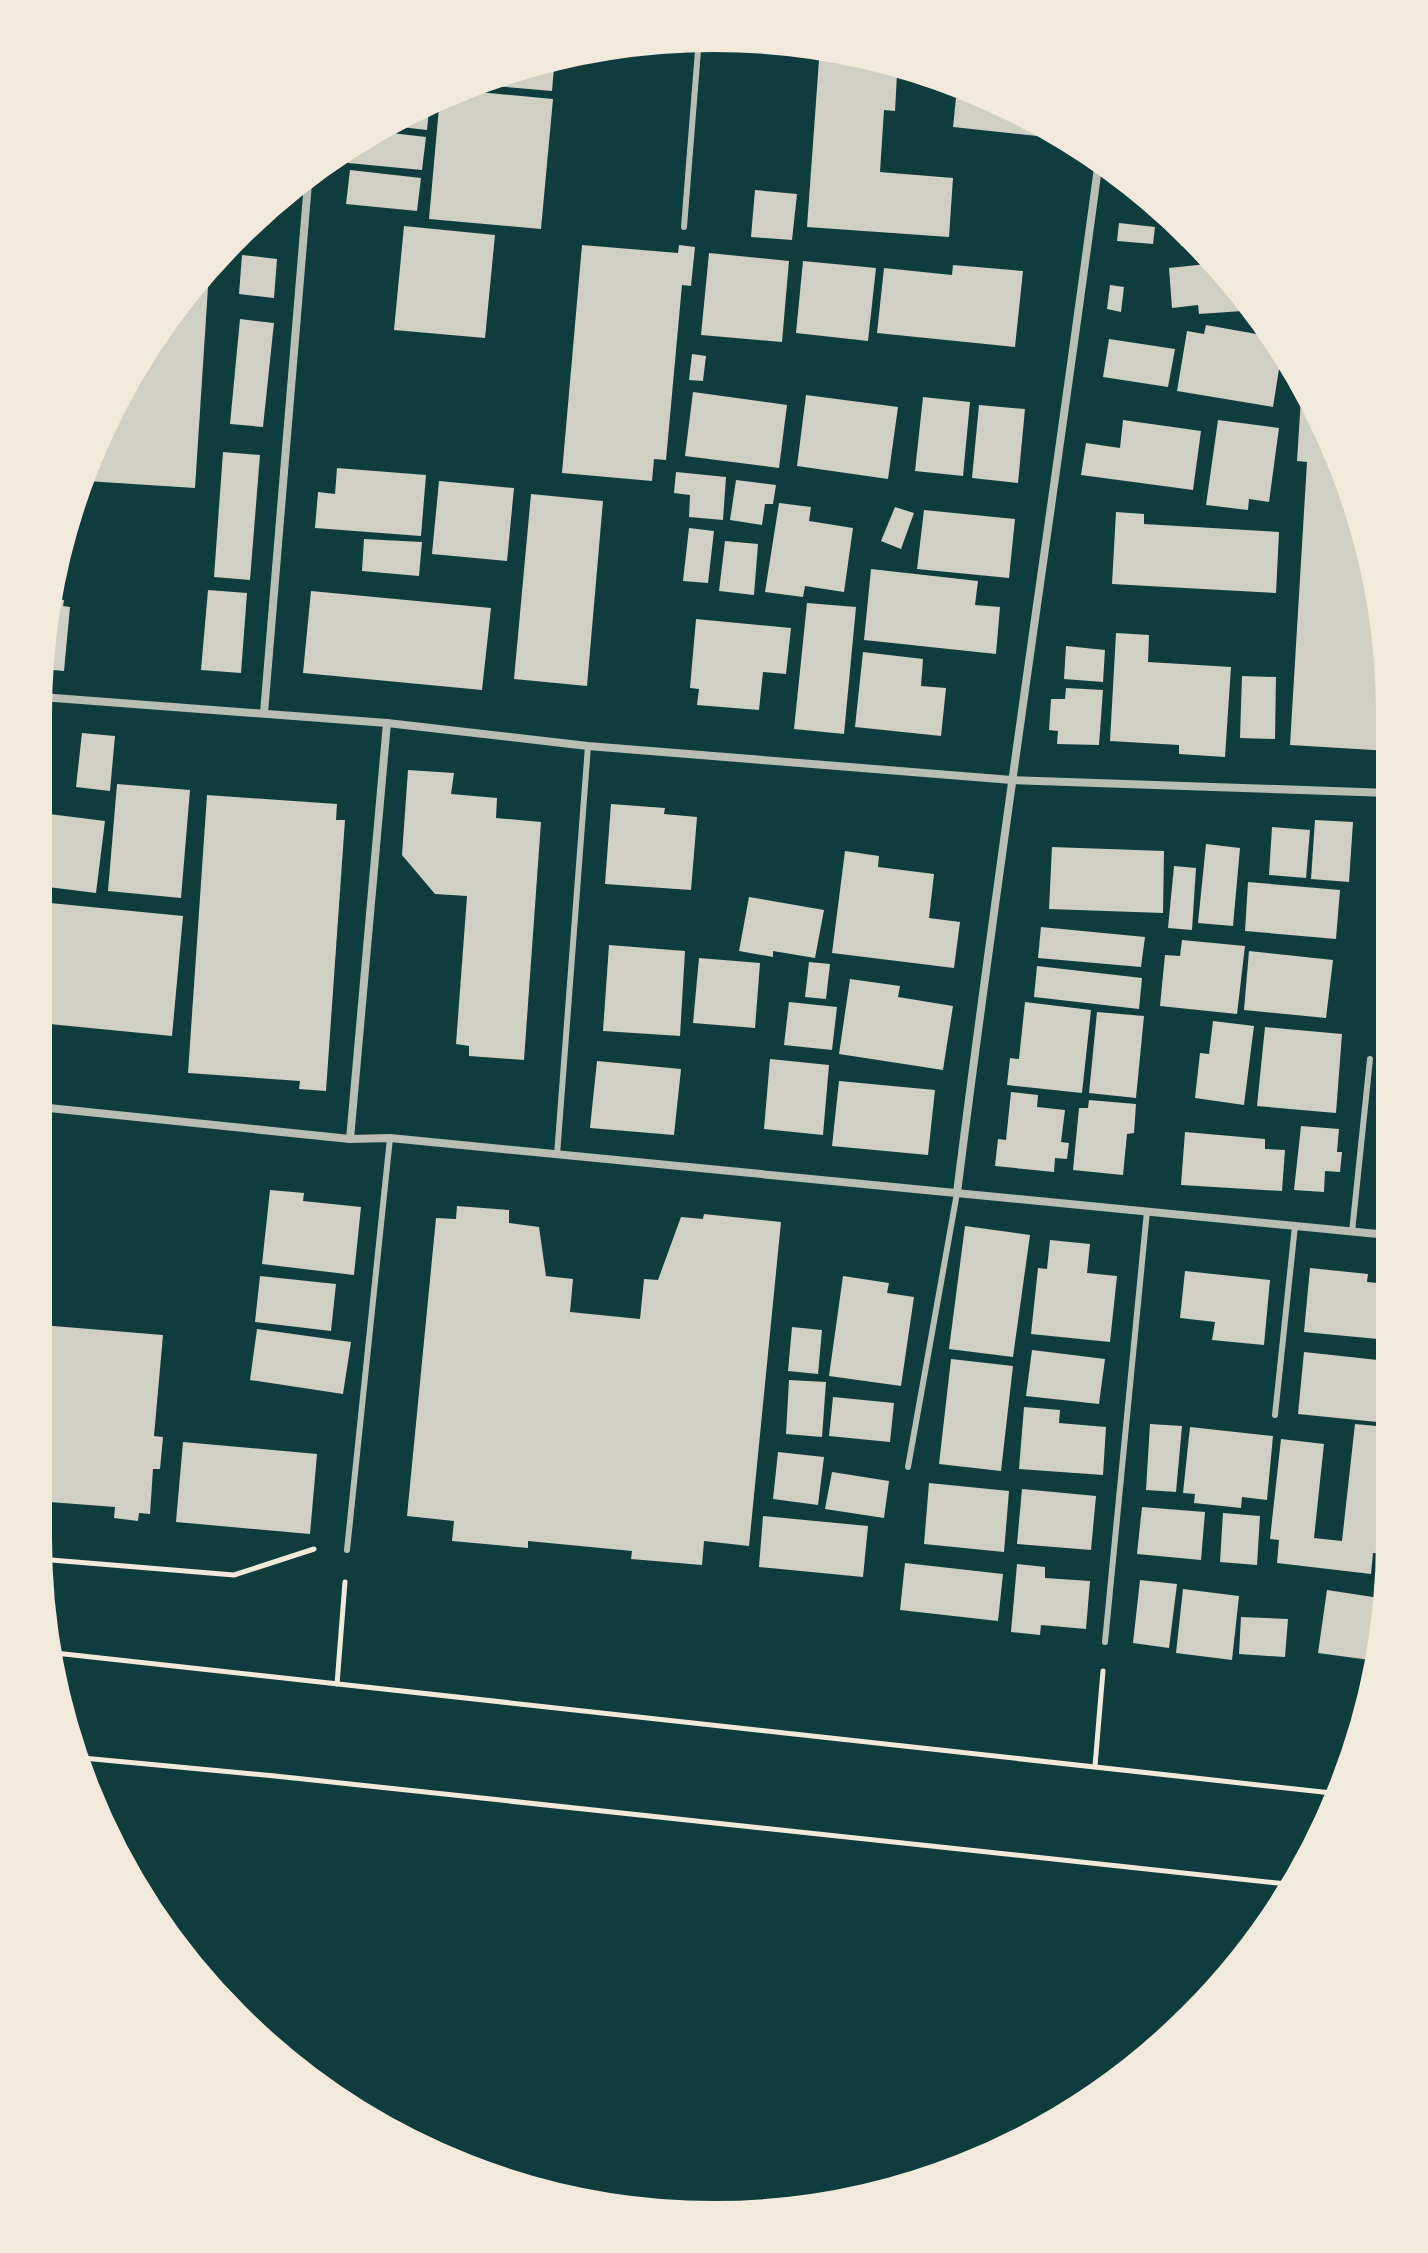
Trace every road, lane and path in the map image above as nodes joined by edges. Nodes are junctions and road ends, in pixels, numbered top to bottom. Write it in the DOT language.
graph roads {
  1 [pos="698,50"];
  2 [pos="1097,172"];
  3 [pos="308,189"];
  4 [pos="684,227"];
  5 [pos="50,698"];
  6 [pos="264,713"];
  7 [pos="387,723"];
  8 [pos="588,746"];
  9 [pos="1012,780"];
  10 [pos="1378,793"];
  11 [pos="1370,1059"];
  12 [pos="50,1108"];
  13 [pos="390,1138"];
  14 [pos="350,1139"];
  15 [pos="557,1155"];
  16 [pos="957,1193"];
  17 [pos="1147,1211"];
  18 [pos="1295,1226"];
  19 [pos="1352,1232"];
  20 [pos="1378,1234"];
  21 [pos="1275,1415"];
  22 [pos="908,1467"];
  23 [pos="347,1550"];
  24 [pos="50,1560"];
  25 [pos="1105,1642"];
  26 [pos="60,1654"];
  27 [pos="337,1684"];
  28 [pos="88,1758"];
  29 [pos="1095,1766"];
  30 [pos="1327,1792"];
  31 [pos="1281,1883"];
  1 -- 4 [label="lane"];
  2 -- 9 [label="street"];
  3 -- 6 [label="street"];
  5 -- 6 [label="street"];
  6 -- 7 [label="street"];
  7 -- 8 [label="street"];
  7 -- 14 [label="street"];
  8 -- 9 [label="street"];
  8 -- 15 [label="lane"];
  9 -- 10 [label="street"];
  9 -- 16 [label="street"];
  11 -- 19 [label="lane"];
  12 -- 14 [label="street"];
  13 -- 14 [label="street"];
  13 -- 15 [label="street"];
  13 -- 23 [label="lane"];
  15 -- 16 [label="street"];
  16 -- 17 [label="street"];
  16 -- 22 [label="lane"];
  17 -- 18 [label="street"];
  17 -- 25 [label="lane"];
  18 -- 19 [label="street"];
  18 -- 21 [label="lane"];
  19 -- 20 [label="street"];
  23 -- 24 [label="path"];
  23 -- 27 [label="path"];
  25 -- 29 [label="path"];
  26 -- 27 [label="path"];
  27 -- 29 [label="path"];
  28 -- 31 [label="path"];
  29 -- 30 [label="path"];
}
